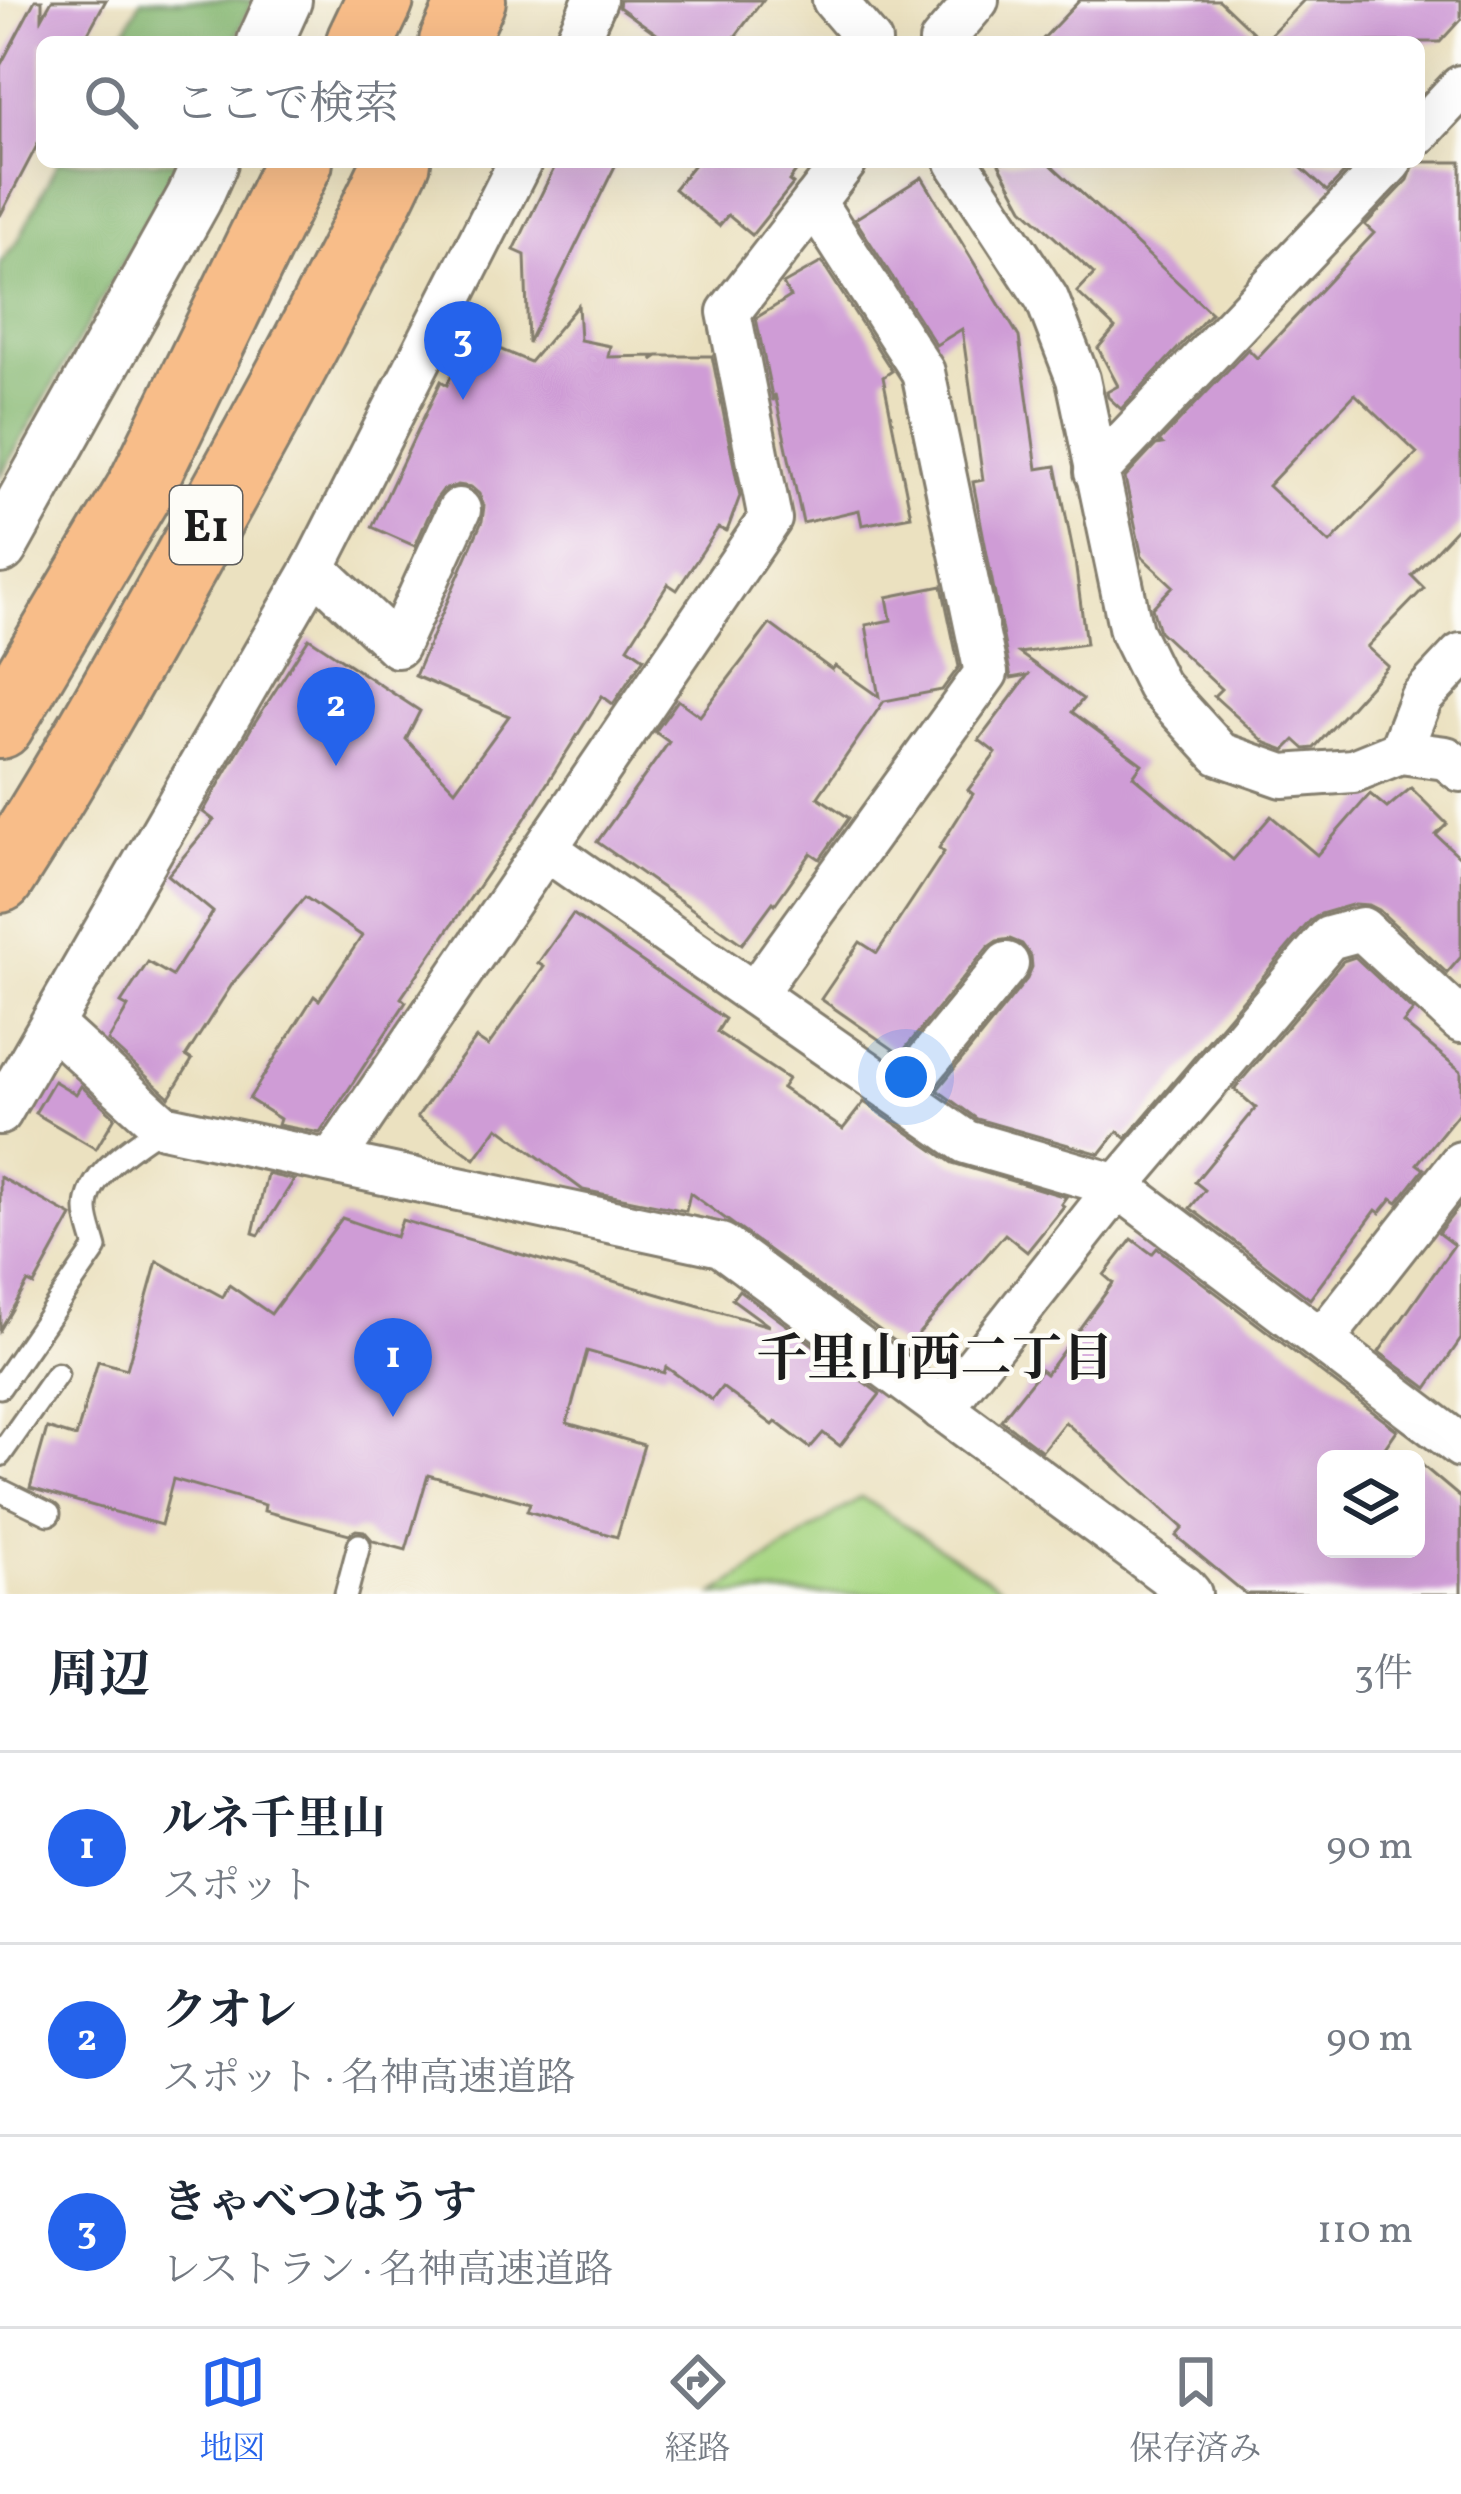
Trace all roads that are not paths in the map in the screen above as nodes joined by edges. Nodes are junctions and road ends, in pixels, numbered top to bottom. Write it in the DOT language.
graph roads {
  1 [pos="284,0"];
  2 [pos="380,0"];
  3 [pos="472,0"];
  4 [pos="596,0"];
  5 [pos="834,0"];
  6 [pos="977,0"];
  7 [pos="268,36"];
  8 [pos="363,36"];
  9 [pos="456,36"];
  10 [pos="579,36"];
  11 [pos="865,36"];
  12 [pos="946,36"];
  13 [pos="1461,87"];
  14 [pos="1425,126"];
  15 [pos="207,168"];
  16 [pos="296,168"];
  17 [pos="394,168"];
  18 [pos="517,168"];
  19 [pos="840,168"];
  20 [pos="961,168"];
  21 [pos="1384,168"];
  22 [pos="814,202"];
  23 [pos="1096,472"];
  24 [pos="459,510"];
  25 [pos="0,546"];
  26 [pos="314,568"];
  27 [pos="1461,656"];
  28 [pos="0,725"];
  29 [pos="1400,752"];
  30 [pos="1461,770"];
  31 [pos="546,850"];
  32 [pos="0,879"];
  33 [pos="1007,964"];
  34 [pos="754,994"];
  35 [pos="1461,1021"];
  36 [pos="52,1025"];
  37 [pos="900,1096"];
  38 [pos="0,1113"];
  39 [pos="163,1126"];
  40 [pos="333,1160"];
  41 [pos="1461,1163"];
  42 [pos="1118,1186"];
  43 [pos="1322,1340"];
  44 [pos="57,1374"];
  45 [pos="0,1387"];
  46 [pos="942,1409"];
  47 [pos="1461,1446"];
  48 [pos="0,1455"];
  49 [pos="0,1490"];
  50 [pos="49,1514"];
  51 [pos="359,1545"];
  52 [pos="346,1594"];
  53 [pos="1190,1594"];
  1 -- 7 [label="street"];
  2 -- 8 [label="highway"];
  3 -- 9 [label="highway"];
  4 -- 10 [label="street"];
  5 -- 11 [label="street"];
  6 -- 12 [label="street"];
  13 -- 14 [label="street"];
  15 -- 25 [label="street"];
  16 -- 28 [label="highway, E1"];
  17 -- 32 [label="highway, E1"];
  18 -- 26 [label="street"];
  19 -- 22 [label="street"];
  20 -- 23 [label="street"];
  21 -- 23 [label="street"];
  22 -- 31 [label="street"];
  22 -- 34 [label="street"];
  23 -- 29 [label="street"];
  24 -- 26 [label="street"];
  26 -- 36 [label="street"];
  27 -- 29 [label="street"];
  29 -- 30 [label="street"];
  31 -- 34 [label="street"];
  31 -- 40 [label="street"];
  33 -- 37 [label="street"];
  34 -- 37 [label="street"];
  35 -- 42 [label="street"];
  36 -- 38 [label="street"];
  36 -- 39 [label="street"];
  37 -- 42 [label="street"];
  39 -- 40 [label="street"];
  39 -- 45 [label="lane"];
  40 -- 46 [label="street"];
  41 -- 43 [label="street"];
  42 -- 43 [label="street"];
  42 -- 46 [label="street"];
  43 -- 47 [label="street"];
  44 -- 48 [label="lane"];
  46 -- 53 [label="street"];
  49 -- 50 [label="lane"];
  51 -- 52 [label="lane"];
}
